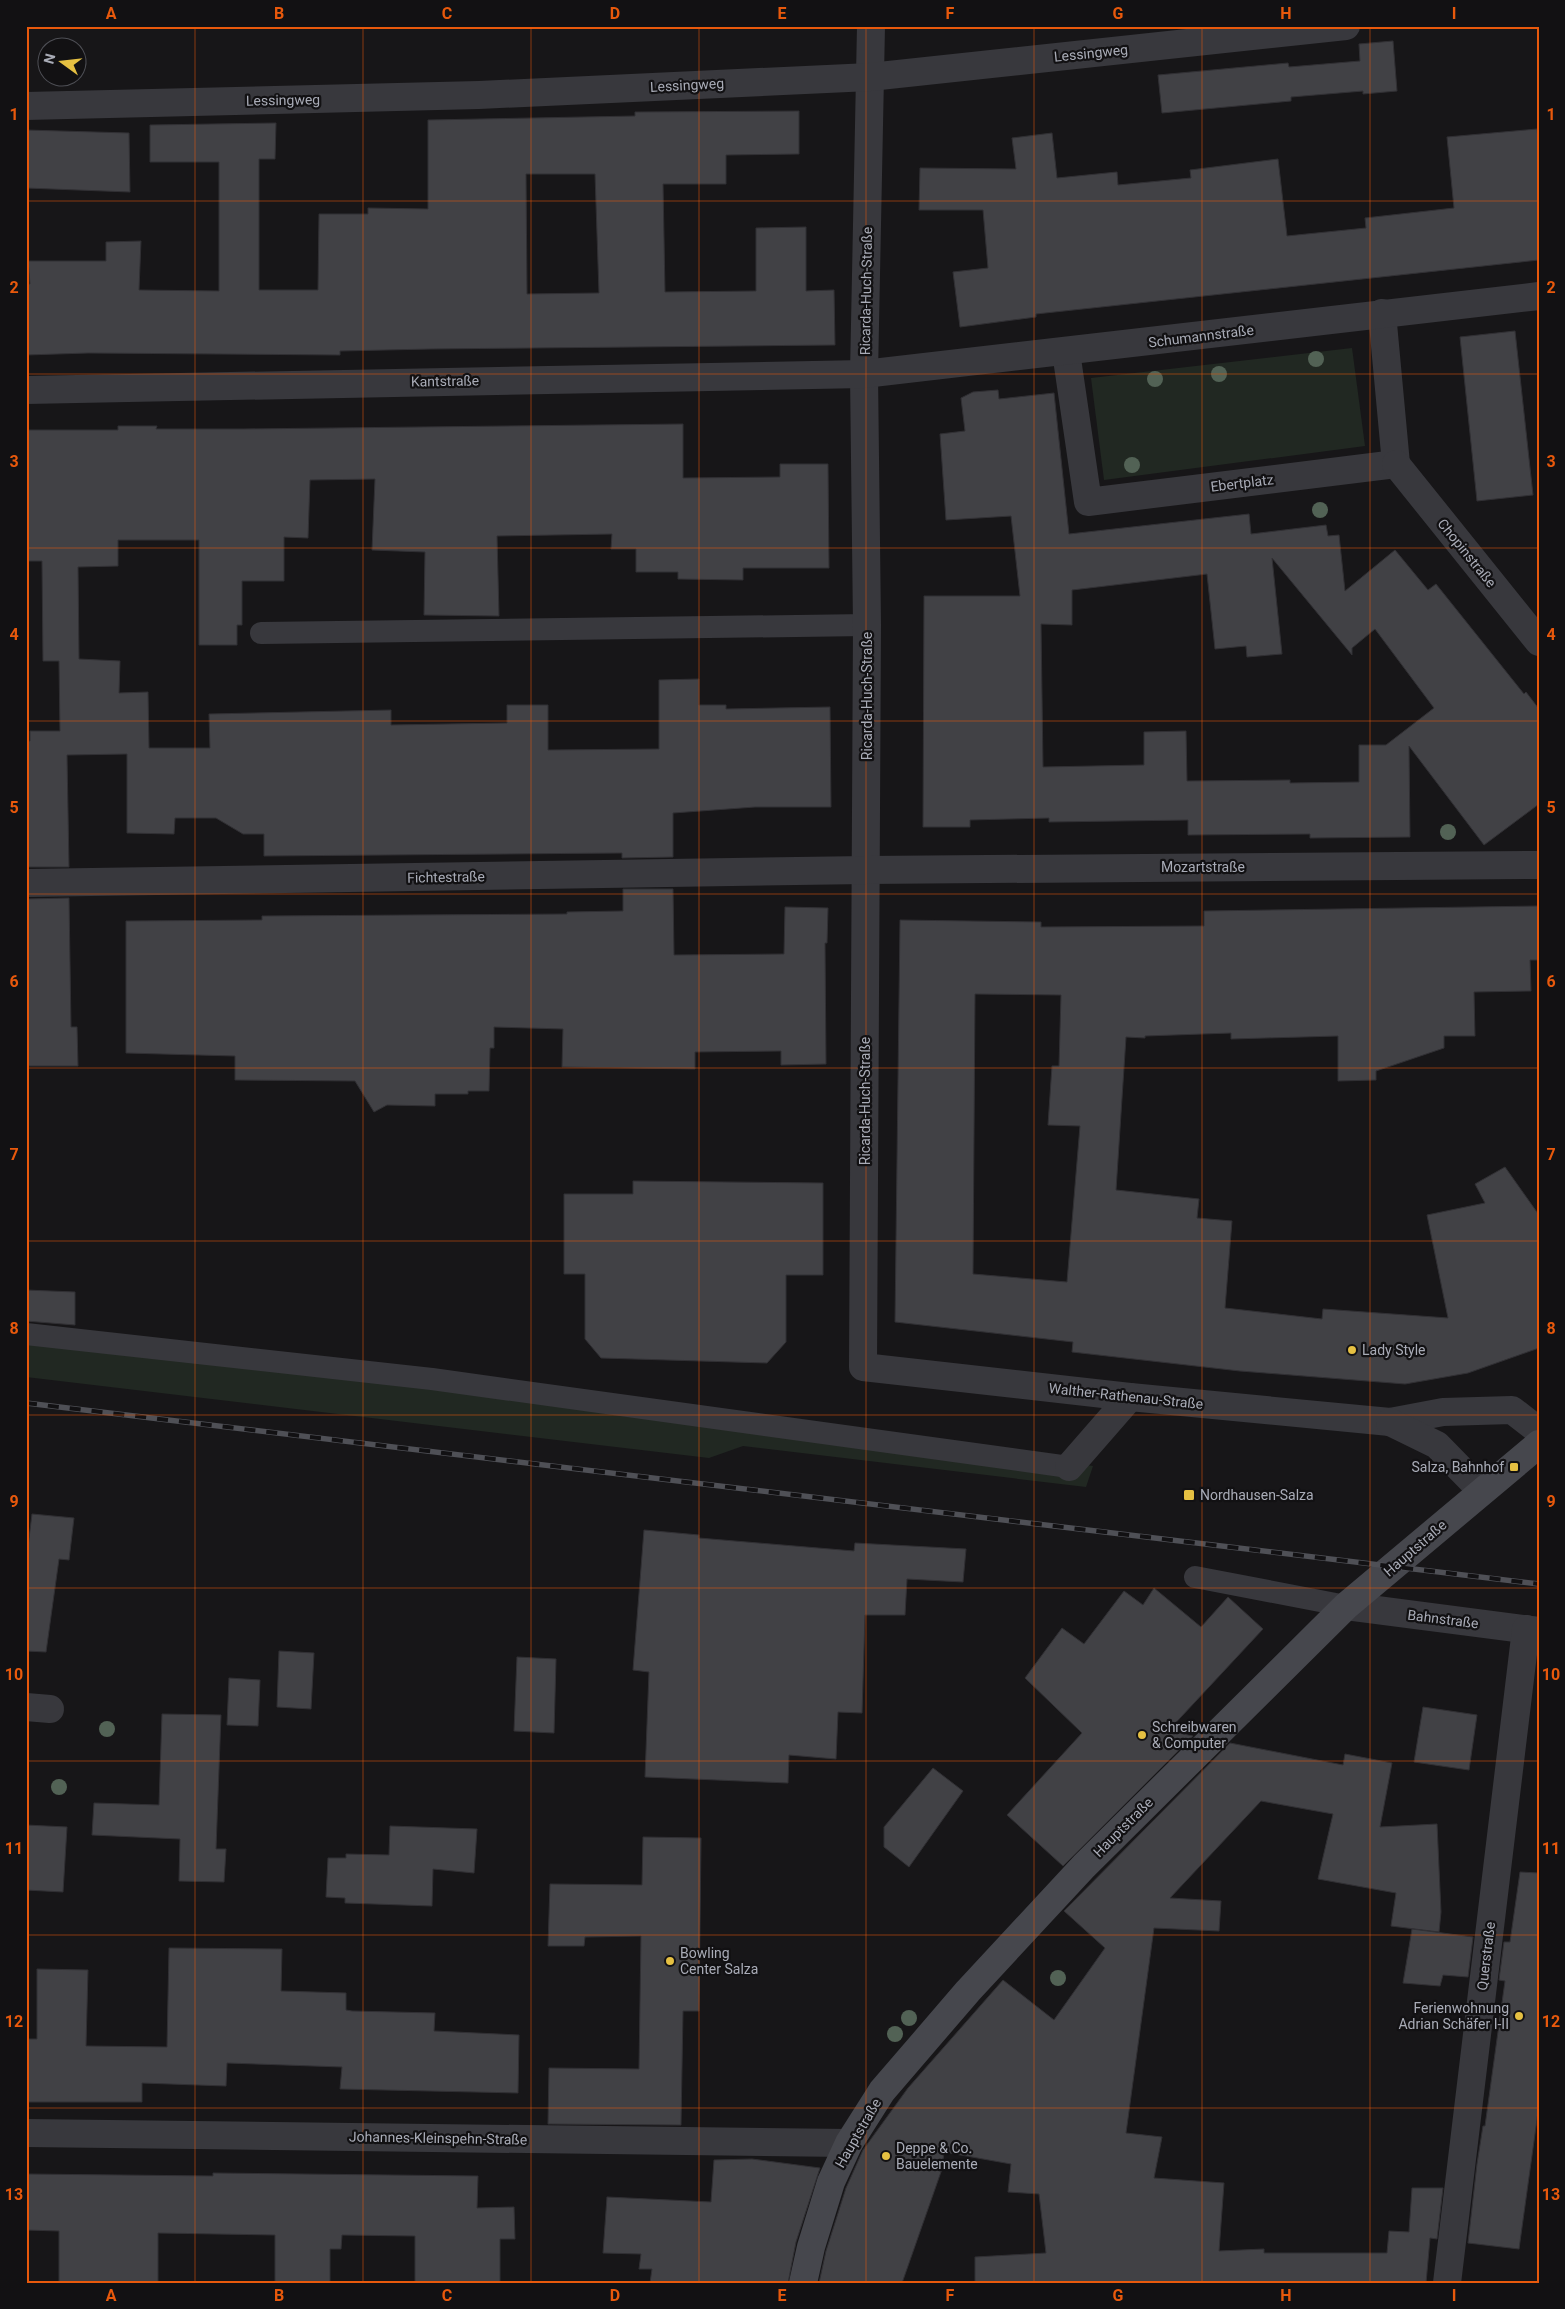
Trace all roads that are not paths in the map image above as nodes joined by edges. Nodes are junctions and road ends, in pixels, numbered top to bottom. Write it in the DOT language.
graph roads {
  1 [pos="871,26"];
  2 [pos="1346,26"];
  3 [pos="870,77"];
  4 [pos="26,106"];
  5 [pos="1539,296"];
  6 [pos="1382,313"];
  7 [pos="1066,352"];
  8 [pos="864,374"];
  9 [pos="26,390"];
  10 [pos="1396,464"];
  11 [pos="867,625"];
  12 [pos="261,633"];
  13 [pos="1539,642"];
  14 [pos="1539,865"];
  15 [pos="866,870"];
  16 [pos="26,883"];
  17 [pos="26,1334"];
  18 [pos="863,1367"];
  19 [pos="1130,1397"];
  20 [pos="1390,1422"];
  21 [pos="1539,1431"];
  22 [pos="1539,1444"];
  23 [pos="1069,1467"];
  24 [pos="1482,1490"];
  25 [pos="1195,1578"];
  26 [pos="1346,1606"];
  27 [pos="1532,1630"];
  28 [pos="26,2133"];
  29 [pos="849,2143"];
  30 [pos="803,2283"];
  31 [pos="1447,2283"];
  1 -- 3 [label="street, Ricarda-Huch-Straße"];
  2 -- 3 [label="street, Lessingweg"];
  3 -- 4 [label="street, Lessingweg"];
  3 -- 8 [label="street, Ricarda-Huch-Straße"];
  5 -- 6 [label="street, Schumannstraße"];
  6 -- 7 [label="street, Schumannstraße"];
  6 -- 10 [label="street"];
  7 -- 8 [label="street, Schumannstraße"];
  7 -- 10 [label="street, Ebertplatz"];
  8 -- 9 [label="street, Kantstraße"];
  8 -- 11 [label="street, Ricarda-Huch-Straße"];
  10 -- 13 [label="street, Chopinstraße"];
  11 -- 12 [label="lane"];
  11 -- 15 [label="street, Ricarda-Huch-Straße"];
  14 -- 15 [label="street, Mozartstraße"];
  15 -- 16 [label="street, Fichtestraße"];
  15 -- 18 [label="street, Ricarda-Huch-Straße"];
  17 -- 23 [label="lane"];
  18 -- 19 [label="street, Walther-Rathenau-Straße"];
  19 -- 20 [label="street, Walther-Rathenau-Straße"];
  19 -- 23 [label="street"];
  20 -- 21 [label="street, Walther-Rathenau-Straße"];
  20 -- 24 [label="street, Walther-Rathenau-Straße"];
  22 -- 24 [label="street, Hauptstraße"];
  24 -- 26 [label="street, Hauptstraße"];
  25 -- 26 [label="lane"];
  26 -- 27 [label="street, Bahnstraße"];
  26 -- 29 [label="street, Hauptstraße"];
  27 -- 31 [label="street, Querstraße"];
  28 -- 29 [label="street, Johannes-Kleinspehn-Straße"];
  29 -- 30 [label="street, Hauptstraße"];
}
